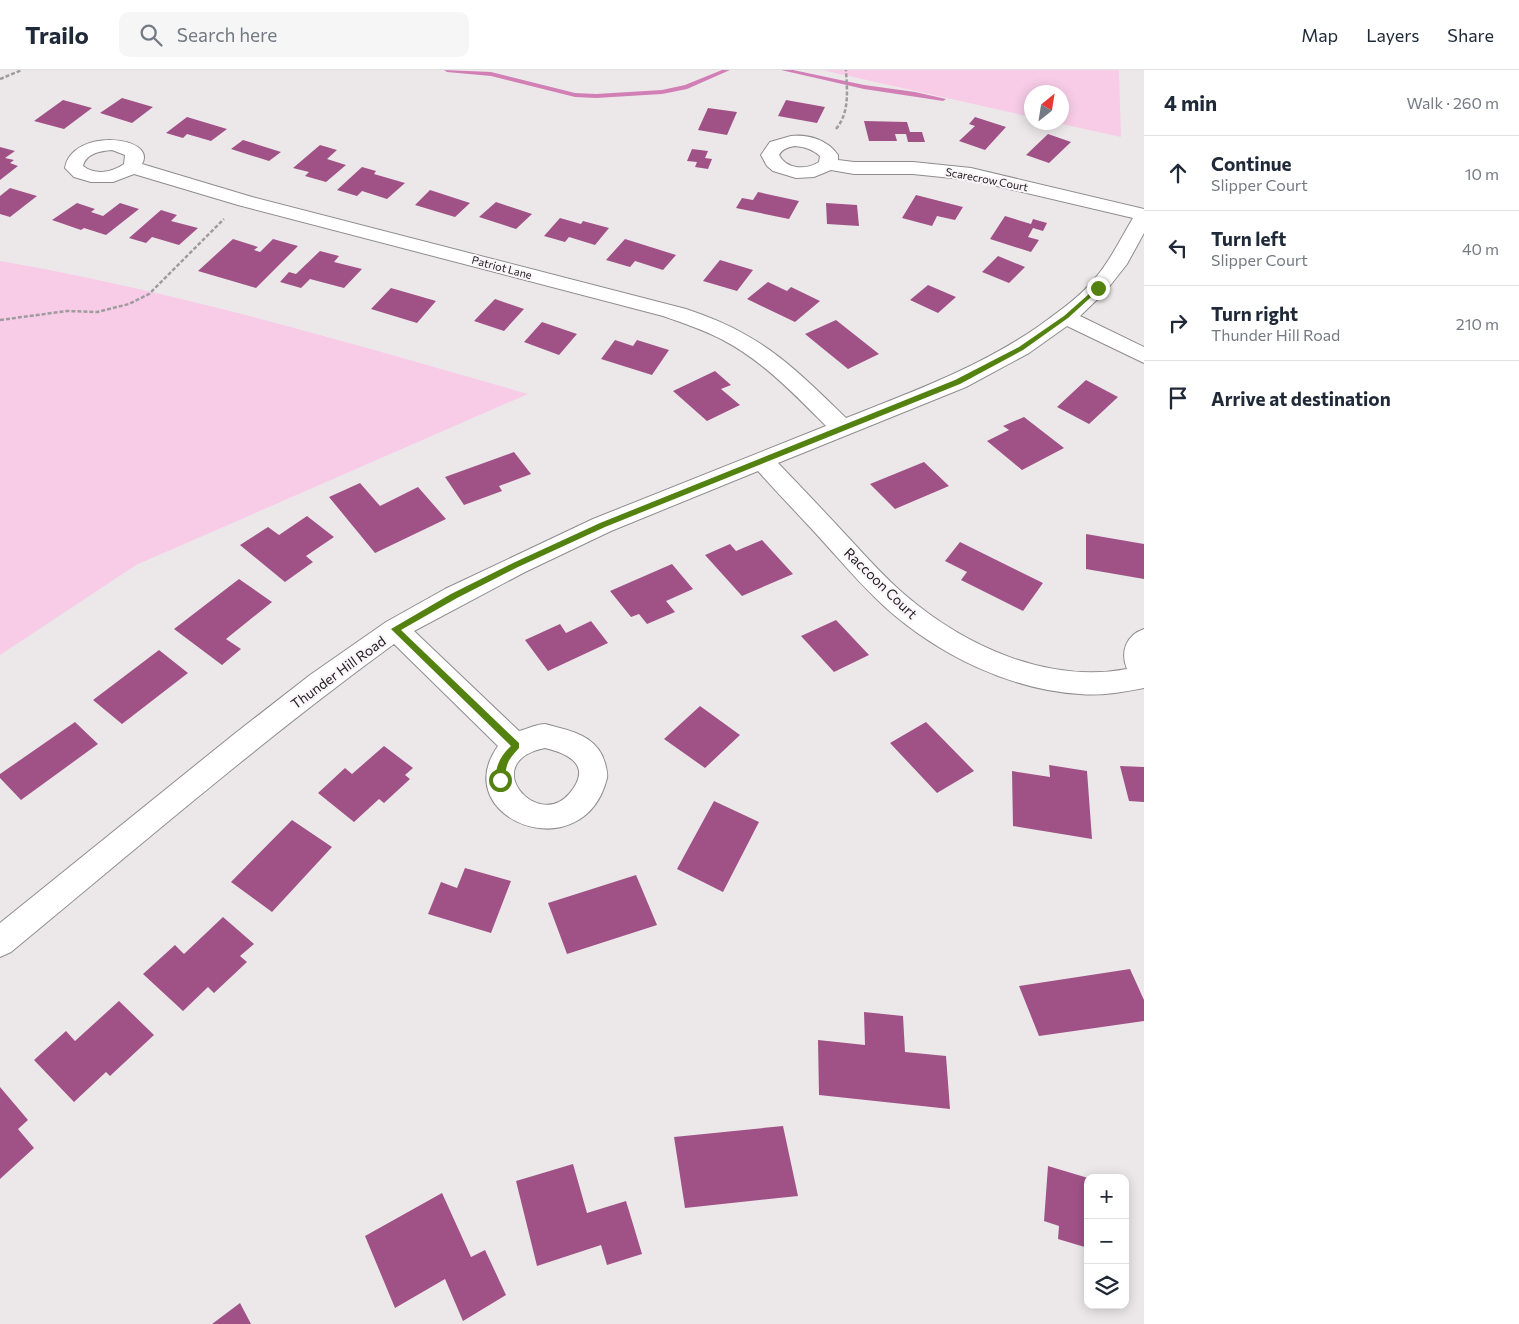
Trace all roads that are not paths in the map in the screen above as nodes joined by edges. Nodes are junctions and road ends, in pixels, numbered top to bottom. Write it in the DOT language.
graph roads {
  1 [pos="828,164"];
  2 [pos="131,168"];
  3 [pos="1144,215"];
  4 [pos="1066,317"];
  5 [pos="1144,356"];
  6 [pos="842,428"];
  7 [pos="761,460"];
  8 [pos="395,629"];
  9 [pos="1144,639"];
  10 [pos="1144,676"];
  11 [pos="516,746"];
  12 [pos="0,942"];
  1 -- 1 [label="street, Scarecrow Court"];
  1 -- 3 [label="street, Scarecrow Court"];
  2 -- 6 [label="street, Patriot Lane"];
  3 -- 4 [label="street, Thunder Hill Road"];
  4 -- 5 [label="street"];
  4 -- 6 [label="street, Thunder Hill Road"];
  6 -- 7 [label="street, Thunder Hill Road"];
  7 -- 8 [label="street, Thunder Hill Road"];
  7 -- 10 [label="street, Raccoon Court"];
  8 -- 11 [label="street"];
  8 -- 12 [label="street, Thunder Hill Road"];
  9 -- 10 [label="street, Raccoon Court"];
}
